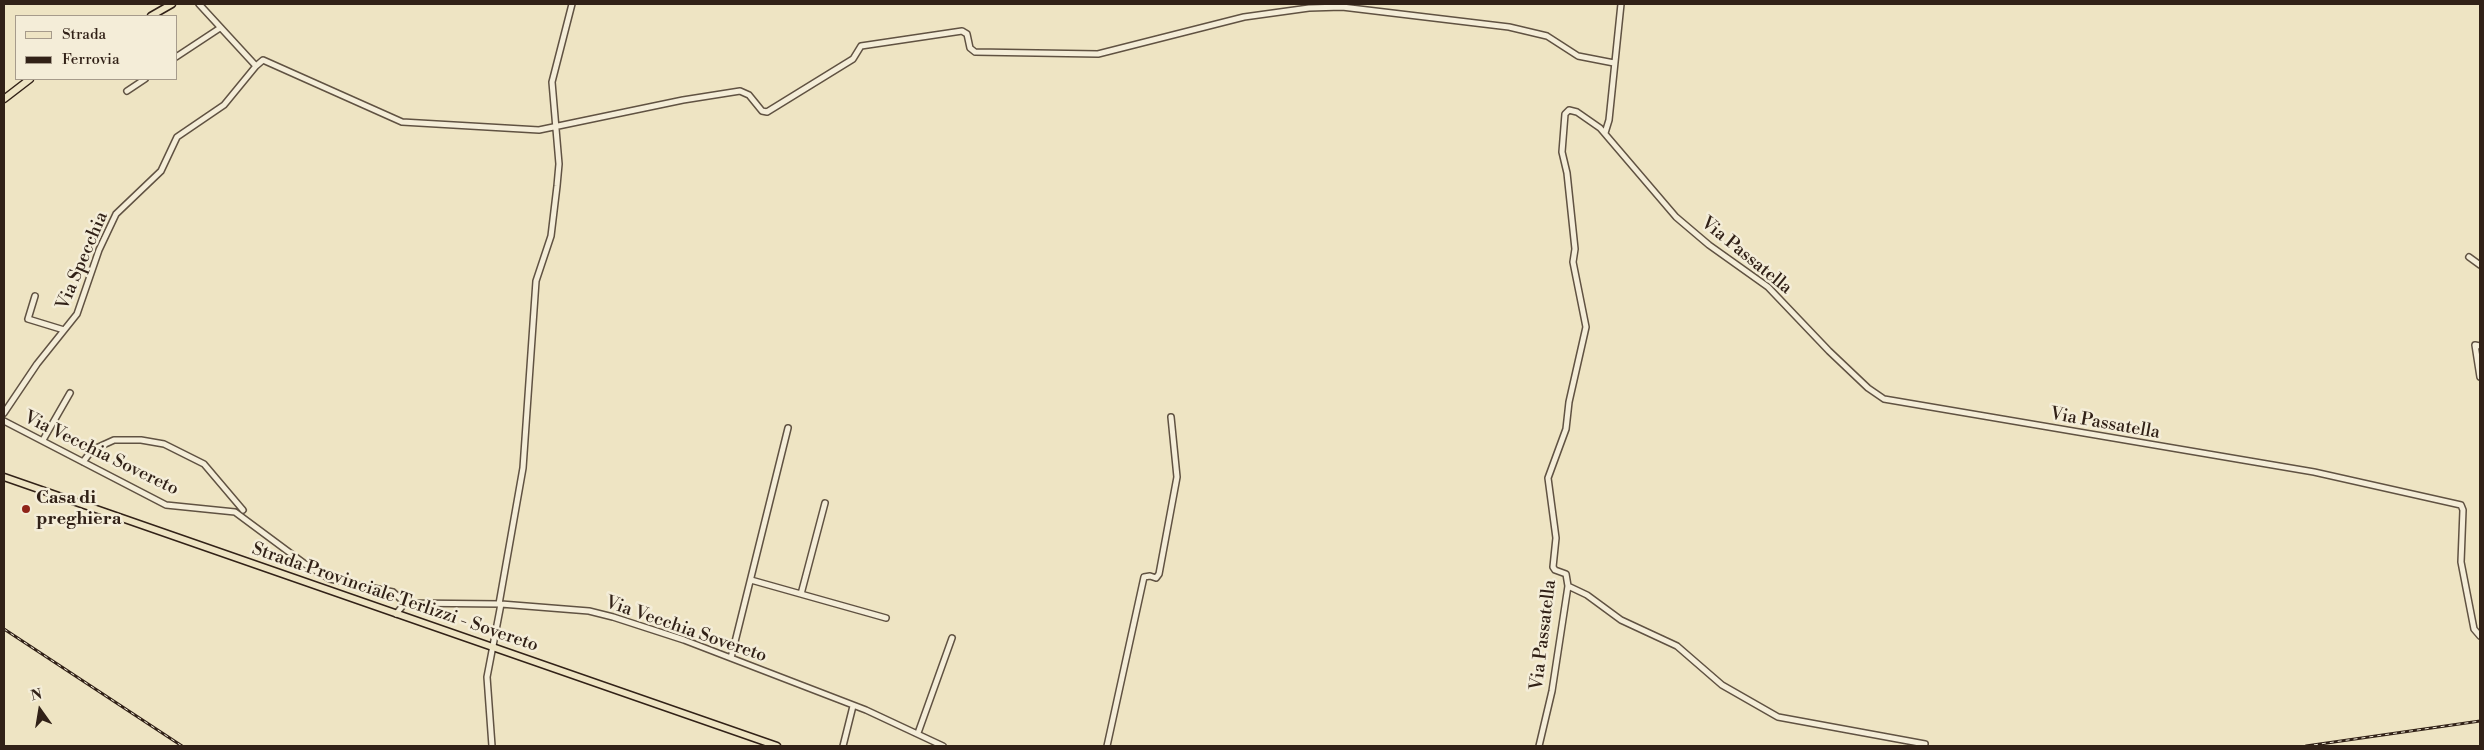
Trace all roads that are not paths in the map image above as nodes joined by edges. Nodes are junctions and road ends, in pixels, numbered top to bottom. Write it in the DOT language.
graph roads {
  1 [pos="172,4"];
  2 [pos="199,4"];
  3 [pos="572,4"];
  4 [pos="1621,4"];
  5 [pos="153,15"];
  6 [pos="220,28"];
  7 [pos="178,56"];
  8 [pos="1614,62"];
  9 [pos="256,66"];
  10 [pos="29,80"];
  11 [pos="144,80"];
  12 [pos="127,91"];
  13 [pos="4,99"];
  14 [pos="557,127"];
  15 [pos="1605,133"];
  16 [pos="2469,257"];
  17 [pos="2480,265"];
  18 [pos="35,296"];
  19 [pos="64,330"];
  20 [pos="2480,346"];
  21 [pos="2480,377"];
  22 [pos="70,393"];
  23 [pos="4,412"];
  24 [pos="1171,417"];
  25 [pos="4,421"];
  26 [pos="788,428"];
  27 [pos="43,440"];
  28 [pos="83,462"];
  29 [pos="4,477"];
  30 [pos="825,503"];
  31 [pos="243,510"];
  32 [pos="751,580"];
  33 [pos="1568,586"];
  34 [pos="801,594"];
  35 [pos="406,603"];
  36 [pos="500,604"];
  37 [pos="396,614"];
  38 [pos="886,618"];
  39 [pos="2480,636"];
  40 [pos="952,638"];
  41 [pos="492,647"];
  42 [pos="731,658"];
  43 [pos="853,706"];
  44 [pos="918,733"];
  45 [pos="1925,744"];
  46 [pos="492,746"];
  47 [pos="777,746"];
  48 [pos="843,746"];
  49 [pos="944,746"];
  50 [pos="1107,746"];
  51 [pos="1539,746"];
  1 -- 5 [label="main road"];
  2 -- 6 [label="street"];
  3 -- 14 [label="street"];
  4 -- 8 [label="street"];
  6 -- 7 [label="street"];
  6 -- 9 [label="street"];
  8 -- 14 [label="street"];
  8 -- 15 [label="street"];
  9 -- 14 [label="street"];
  9 -- 19 [label="street, Via Specchia"];
  10 -- 13 [label="main road"];
  11 -- 12 [label="street"];
  14 -- 36 [label="street"];
  15 -- 33 [label="street, Via Passatella"];
  15 -- 39 [label="street, Via Passatella"];
  16 -- 17 [label="street"];
  18 -- 19 [label="street"];
  19 -- 23 [label="street, Via Specchia"];
  20 -- 21 [label="street"];
  22 -- 27 [label="street"];
  24 -- 50 [label="street"];
  25 -- 27 [label="street, Via Vecchia Sovereto"];
  26 -- 32 [label="street"];
  27 -- 28 [label="street, Via Vecchia Sovereto"];
  28 -- 31 [label="street"];
  28 -- 35 [label="street, Via Vecchia Sovereto"];
  29 -- 37 [label="main road, Strada Provinciale Terlizzi - Sovereto"];
  30 -- 34 [label="street"];
  32 -- 34 [label="street"];
  32 -- 42 [label="street"];
  33 -- 45 [label="street"];
  33 -- 51 [label="street, Via Passatella"];
  34 -- 38 [label="street"];
  35 -- 36 [label="street, Via Vecchia Sovereto"];
  35 -- 37 [label="street"];
  36 -- 41 [label="street"];
  36 -- 42 [label="street, Via Vecchia Sovereto"];
  37 -- 41 [label="main road, Strada Provinciale Terlizzi - Sovereto"];
  40 -- 44 [label="street"];
  41 -- 46 [label="street"];
  41 -- 47 [label="main road, Strada Provinciale Terlizzi - Sovereto"];
  42 -- 43 [label="street, Via Vecchia Sovereto"];
  43 -- 44 [label="street, Via Vecchia Sovereto"];
  43 -- 48 [label="street"];
  44 -- 49 [label="street, Via Vecchia Sovereto"];
}
